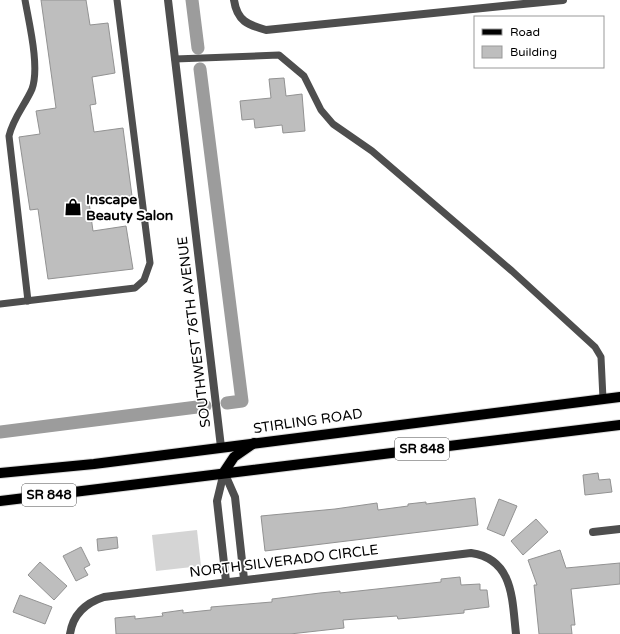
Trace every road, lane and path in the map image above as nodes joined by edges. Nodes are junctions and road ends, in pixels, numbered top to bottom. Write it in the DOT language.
graph roads {
  1 [pos="26,0"];
  2 [pos="117,0"];
  3 [pos="168,0"];
  4 [pos="234,0"];
  5 [pos="563,0"];
  6 [pos="175,60"];
  7 [pos="28,301"];
  8 [pos="0,304"];
  9 [pos="620,397"];
  10 [pos="603,399"];
  11 [pos="620,425"];
  12 [pos="256,442"];
  13 [pos="221,447"];
  14 [pos="224,472"];
  15 [pos="0,474"];
  16 [pos="0,501"];
  17 [pos="620,528"];
  18 [pos="593,532"];
  19 [pos="244,579"];
  20 [pos="226,581"];
  21 [pos="70,634"];
  22 [pos="516,634"];
  1 -- 7 [label="lane"];
  2 -- 7 [label="lane"];
  3 -- 6 [label="street, SOUTHWEST 76TH AVENUE"];
  4 -- 5 [label="street"];
  6 -- 10 [label="lane"];
  6 -- 13 [label="street, SOUTHWEST 76TH AVENUE"];
  7 -- 8 [label="lane"];
  9 -- 10 [label="main road, STIRLING ROAD / SR 848"];
  10 -- 12 [label="main road, STIRLING ROAD / SR 848"];
  11 -- 14 [label="main road, SR 848"];
  12 -- 13 [label="main road, STIRLING ROAD / SR 848"];
  12 -- 14 [label="main road"];
  13 -- 15 [label="main road, STIRLING ROAD / SR 848"];
  14 -- 16 [label="main road, SR 848"];
  14 -- 19 [label="street"];
  14 -- 20 [label="street"];
  17 -- 18 [label="street"];
  19 -- 20 [label="street, NORTH SILVERADO CIRCLE"];
  19 -- 22 [label="street, NORTH SILVERADO CIRCLE"];
  20 -- 21 [label="street, NORTH SILVERADO CIRCLE"];
}
